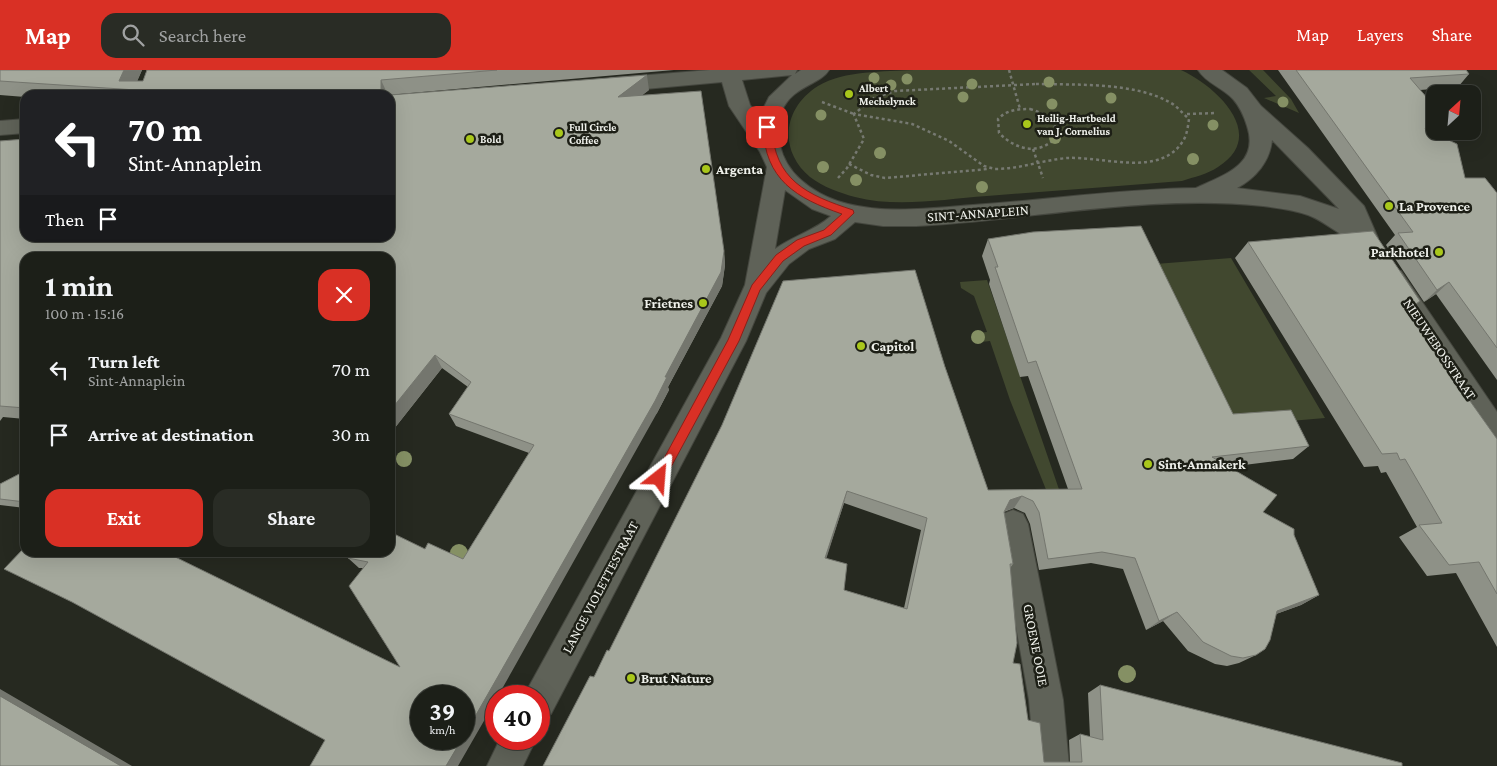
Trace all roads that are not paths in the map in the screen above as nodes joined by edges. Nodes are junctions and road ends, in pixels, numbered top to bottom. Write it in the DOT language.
graph roads {
  1 [pos="787,70"];
  2 [pos="819,70"];
  3 [pos="1208,70"];
  4 [pos="729,73"];
  5 [pos="592,86"];
  6 [pos="1253,111"];
  7 [pos="20,126"];
  8 [pos="0,128"];
  9 [pos="773,158"];
  10 [pos="1194,196"];
  11 [pos="850,213"];
  12 [pos="1366,238"];
  13 [pos="756,288"];
  14 [pos="1497,435"];
  15 [pos="1013,524"];
  16 [pos="548,685"];
  17 [pos="513,750"];
  18 [pos="504,766"];
  19 [pos="1052,766"];
  1 -- 4 [label="street"];
  2 -- 9 [label="street"];
  3 -- 6 [label="street, SINT-ANNAPLEIN"];
  4 -- 5 [label="street"];
  4 -- 9 [label="street, SINT-ANNAPLEIN"];
  6 -- 10 [label="street, SINT-ANNAPLEIN"];
  6 -- 12 [label="street, SINT-ANNAPLEIN"];
  7 -- 8 [label="street"];
  9 -- 11 [label="street, SINT-ANNAPLEIN"];
  9 -- 13 [label="street"];
  10 -- 11 [label="street, SINT-ANNAPLEIN"];
  10 -- 12 [label="street, SINT-ANNAPLEIN"];
  11 -- 13 [label="street, LANGE VIOLETTESTRAAT"];
  12 -- 14 [label="street, NIEUWEBOSSTRAAT"];
  13 -- 16 [label="street, LANGE VIOLETTESTRAAT"];
  15 -- 19 [label="street, GROENE OOIE"];
  17 -- 18 [label="street"];
}
